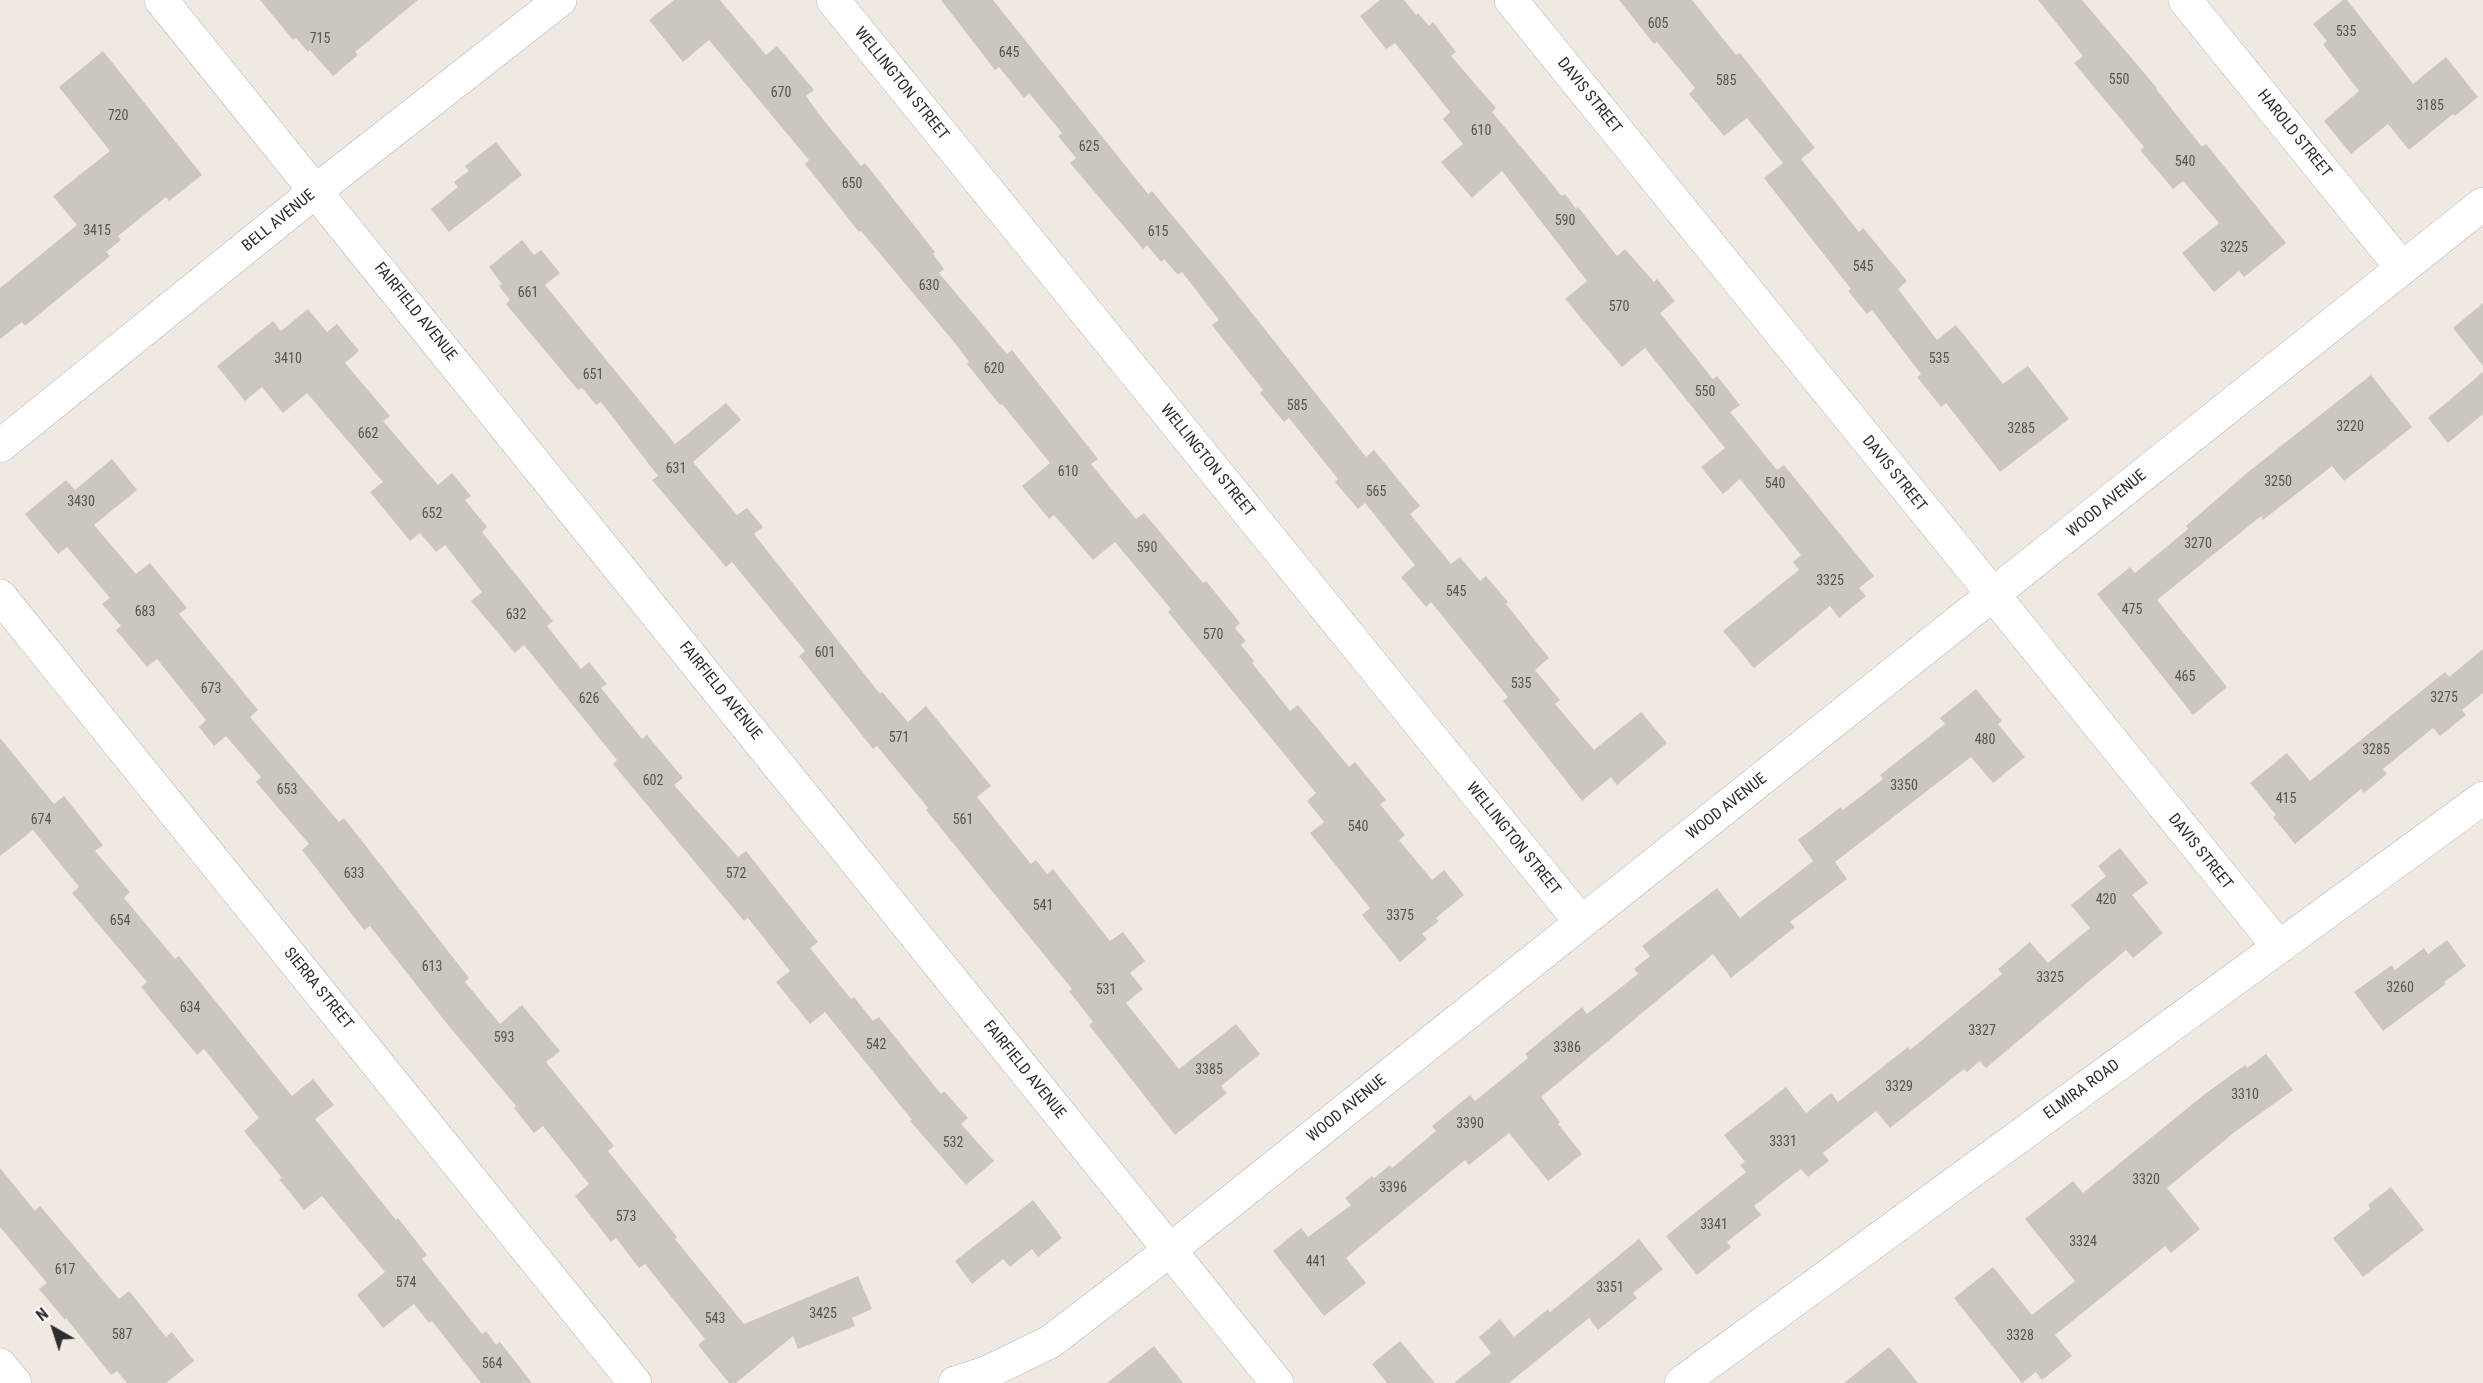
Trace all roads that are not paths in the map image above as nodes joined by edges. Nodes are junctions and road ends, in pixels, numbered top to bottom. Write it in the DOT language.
graph roads {
  1 [pos="161,0"];
  2 [pos="560,0"];
  3 [pos="833,0"];
  4 [pos="1511,0"];
  5 [pos="2185,0"];
  6 [pos="317,190"];
  7 [pos="2483,204"];
  8 [pos="2402,268"];
  9 [pos="0,446"];
  10 [pos="0,596"];
  11 [pos="1993,596"];
  12 [pos="2483,798"];
  13 [pos="1581,922"];
  14 [pos="2278,947"];
  15 [pos="1170,1251"];
  16 [pos="0,1365"];
  17 [pos="15,1383"];
  18 [pos="635,1383"];
  19 [pos="955,1383"];
  20 [pos="1277,1383"];
  21 [pos="1681,1383"];
  1 -- 6 [label="street, FAIRFIELD AVENUE"];
  2 -- 6 [label="street, BELL AVENUE"];
  3 -- 13 [label="street, WELLINGTON STREET"];
  4 -- 11 [label="street, DAVIS STREET"];
  5 -- 8 [label="street, HAROLD STREET"];
  6 -- 9 [label="street, BELL AVENUE"];
  6 -- 15 [label="street, FAIRFIELD AVENUE"];
  7 -- 8 [label="street, WOOD AVENUE"];
  8 -- 11 [label="street, WOOD AVENUE"];
  10 -- 18 [label="street, SIERRA STREET"];
  11 -- 13 [label="street, WOOD AVENUE"];
  11 -- 14 [label="street, DAVIS STREET"];
  12 -- 14 [label="street, ELMIRA ROAD"];
  13 -- 15 [label="street, WOOD AVENUE"];
  14 -- 21 [label="street, ELMIRA ROAD"];
  15 -- 19 [label="street, WOOD AVENUE"];
  15 -- 20 [label="street, FAIRFIELD AVENUE"];
  16 -- 17 [label="street"];
}
